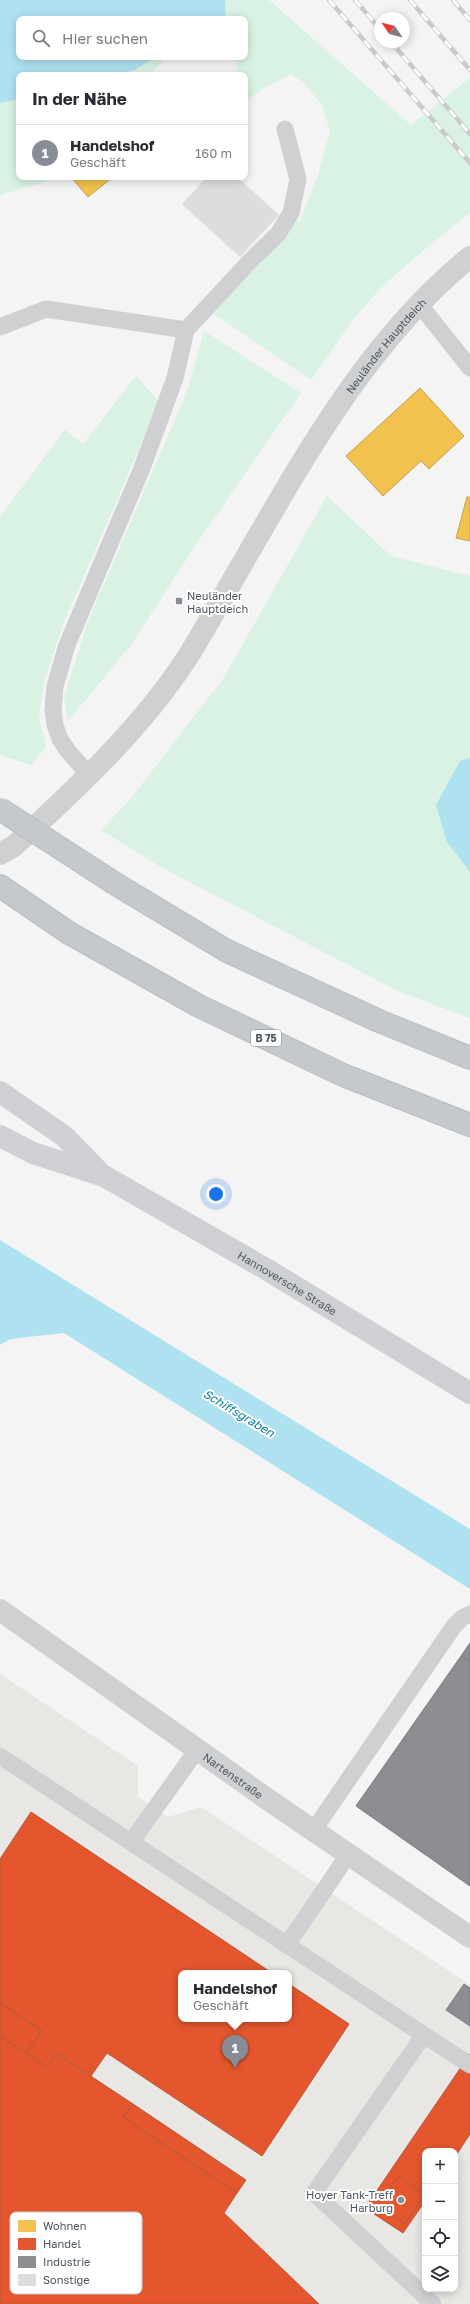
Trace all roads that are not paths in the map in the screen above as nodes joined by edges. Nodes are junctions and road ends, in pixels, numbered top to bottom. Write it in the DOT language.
graph roads {
  1 [pos="285,129"];
  2 [pos="470,257"];
  3 [pos="420,304"];
  4 [pos="0,327"];
  5 [pos="186,330"];
  6 [pos="470,368"];
  7 [pos="90,776"];
  8 [pos="0,809"];
  9 [pos="7,850"];
  10 [pos="0,869"];
  11 [pos="0,886"];
  12 [pos="470,1058"];
  13 [pos="0,1092"];
  14 [pos="470,1125"];
  15 [pos="0,1136"];
  16 [pos="104,1176"];
  17 [pos="470,1392"];
  18 [pos="0,1610"];
  19 [pos="470,1614"];
  20 [pos="197,1750"];
  21 [pos="0,1756"];
  22 [pos="313,1831"];
  23 [pos="130,1842"];
  24 [pos="348,1855"];
  25 [pos="470,1938"];
  26 [pos="287,1945"];
  27 [pos="424,2035"];
  28 [pos="470,2064"];
  29 [pos="432,2304"];
  1 -- 5 [label="lane"];
  2 -- 3 [label="street, Neuländer Hauptdeich"];
  3 -- 6 [label="lane"];
  3 -- 7 [label="street, Neuländer Hauptdeich"];
  4 -- 5 [label="lane"];
  5 -- 7 [label="lane"];
  7 -- 9 [label="street, Neuländer Hauptdeich"];
  8 -- 12 [label="highway, bridge"];
  9 -- 10 [label="street, Neuländer Hauptdeich"];
  11 -- 14 [label="highway, B 75"];
  13 -- 16 [label="main road, Hannoversche Straße"];
  15 -- 16 [label="main road, Hannoversche Straße"];
  16 -- 17 [label="main road, Hannoversche Straße"];
  18 -- 20 [label="street, Nartenstraße"];
  19 -- 22 [label="lane"];
  20 -- 22 [label="street, Nartenstraße"];
  20 -- 23 [label="lane"];
  21 -- 23 [label="lane"];
  22 -- 24 [label="street, Nartenstraße"];
  23 -- 26 [label="lane"];
  24 -- 25 [label="street, Nartenstraße"];
  24 -- 26 [label="lane"];
  26 -- 27 [label="lane"];
  27 -- 28 [label="lane"];
  27 -- 29 [label="lane"];
}
